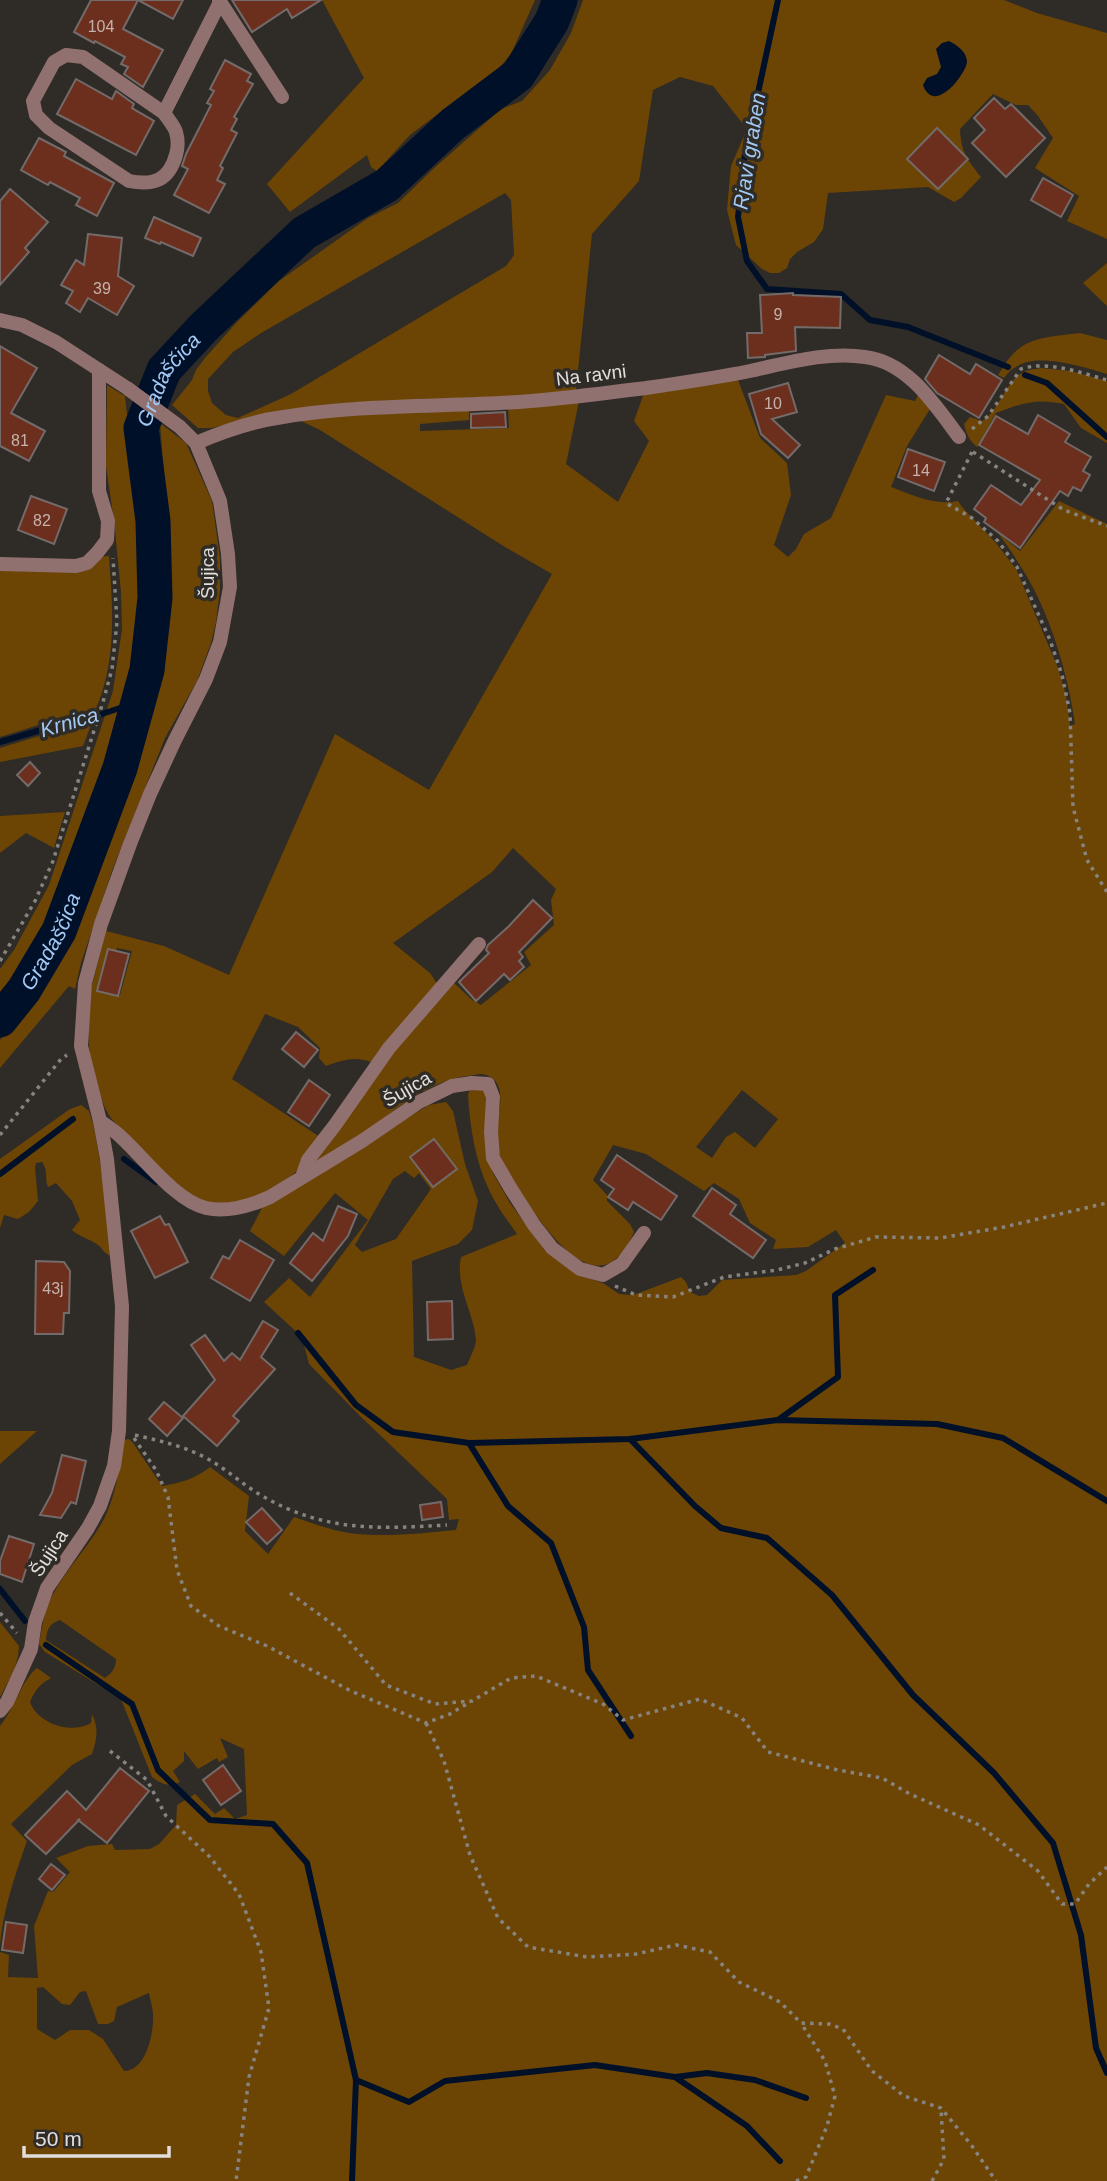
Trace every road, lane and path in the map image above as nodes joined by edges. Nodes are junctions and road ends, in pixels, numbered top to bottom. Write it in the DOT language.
graph roads {
  1 [pos="220,1"];
  2 [pos="282,97"];
  3 [pos="164,113"];
  4 [pos="0,320"];
  5 [pos="99,370"];
  6 [pos="1107,380"];
  7 [pos="959,437"];
  8 [pos="196,443"];
  9 [pos="972,452"];
  10 [pos="1107,526"];
  11 [pos="107,540"];
  12 [pos="0,564"];
  13 [pos="1107,892"];
  14 [pos="479,944"];
  15 [pos="0,961"];
  16 [pos="81,1046"];
  17 [pos="100,1121"];
  18 [pos="0,1135"];
  19 [pos="302,1177"];
  20 [pos="1107,1203"];
  21 [pos="644,1233"];
  22 [pos="603,1275"];
  23 [pos="447,1525"];
  24 [pos="290,1593"];
  25 [pos="472,1701"];
  26 [pos="0,1711"];
  27 [pos="426,1723"];
  28 [pos="110,1751"];
  29 [pos="1107,1867"];
  30 [pos="801,2023"];
  31 [pos="941,2108"];
  32 [pos="236,2181"];
  33 [pos="796,2181"];
  34 [pos="932,2181"];
  35 [pos="996,2181"];
  1 -- 2 [label="street"];
  1 -- 3 [label="street"];
  3 -- 3 [label="street"];
  4 -- 5 [label="street"];
  5 -- 8 [label="street, Šujica"];
  5 -- 11 [label="street"];
  6 -- 7 [label="path"];
  7 -- 8 [label="street, Na ravni"];
  7 -- 9 [label="path"];
  8 -- 16 [label="street, Šujica"];
  9 -- 10 [label="path"];
  9 -- 13 [label="path"];
  11 -- 12 [label="street"];
  11 -- 15 [label="path"];
  14 -- 19 [label="street"];
  16 -- 17 [label="street, Šujica"];
  16 -- 18 [label="path"];
  17 -- 19 [label="street, Šujica"];
  17 -- 26 [label="street, Šujica"];
  19 -- 22 [label="street, Šujica"];
  20 -- 22 [label="path"];
  21 -- 22 [label="street"];
  23 -- 27 [label="path"];
  24 -- 25 [label="path"];
  25 -- 27 [label="path"];
  25 -- 29 [label="path"];
  27 -- 30 [label="path"];
  28 -- 32 [label="path"];
  30 -- 31 [label="path"];
  30 -- 33 [label="path"];
  31 -- 34 [label="path"];
  31 -- 35 [label="path"];
}
